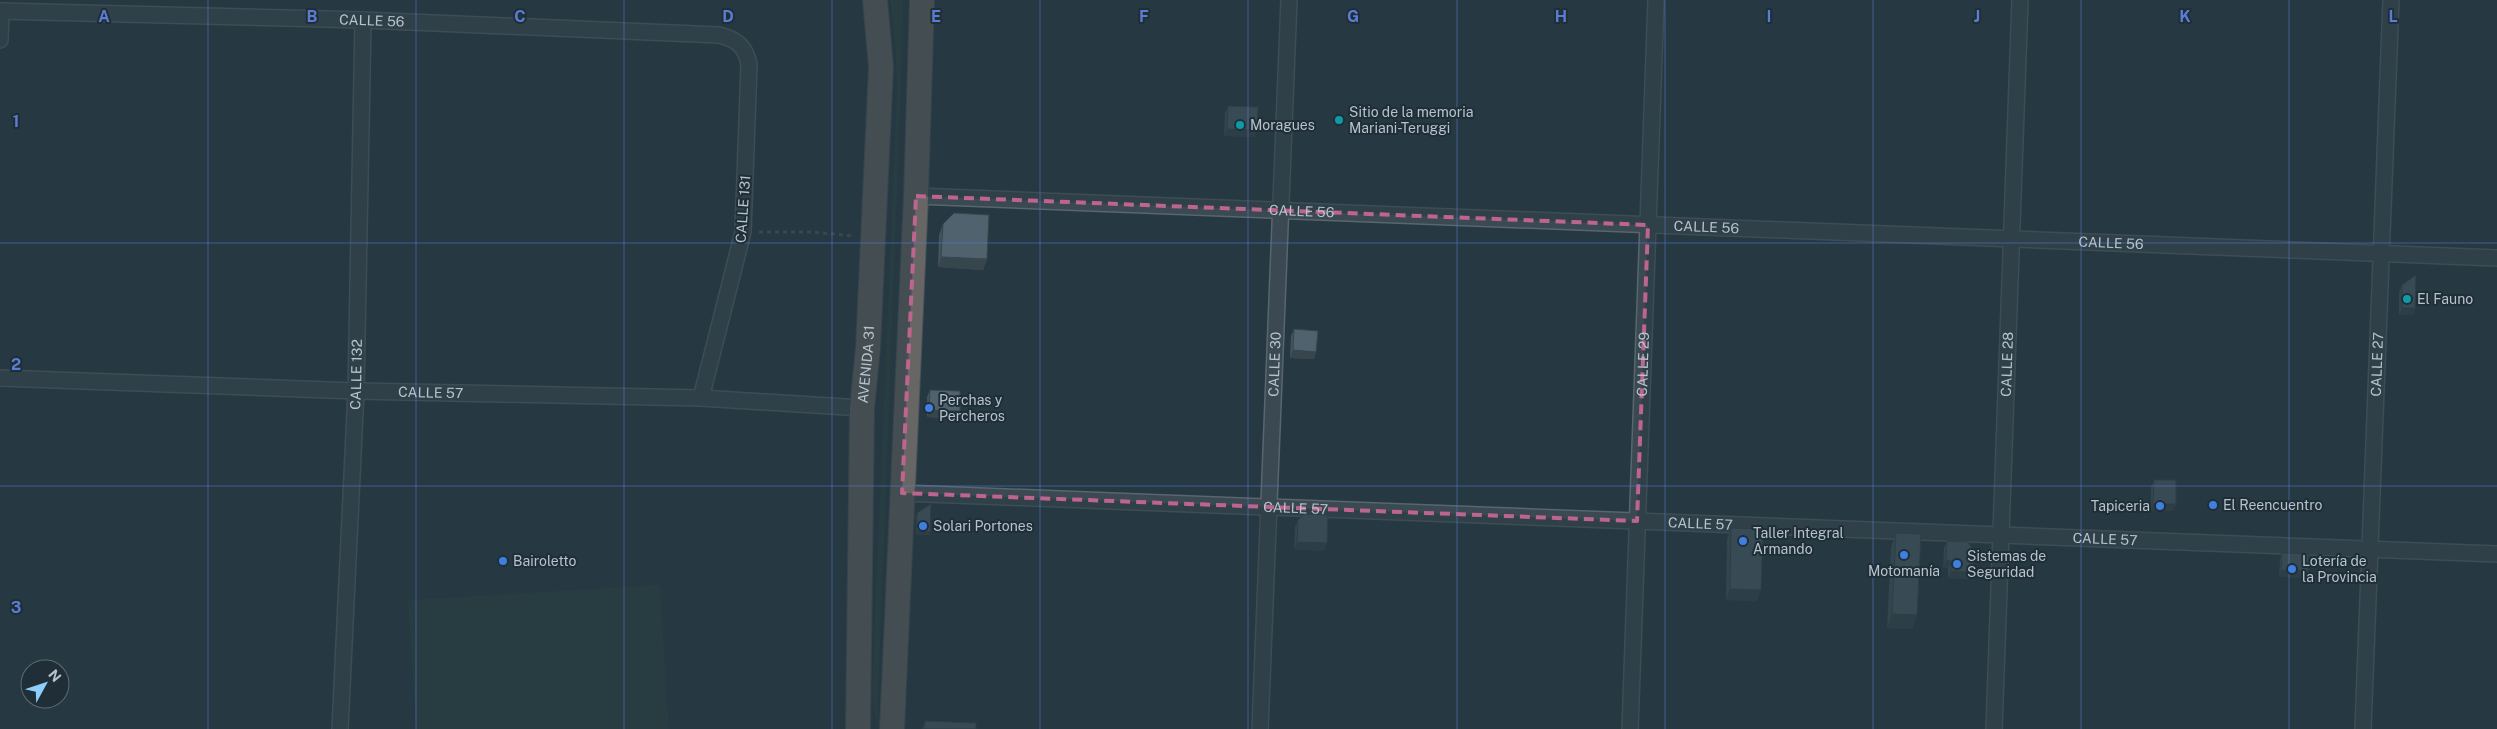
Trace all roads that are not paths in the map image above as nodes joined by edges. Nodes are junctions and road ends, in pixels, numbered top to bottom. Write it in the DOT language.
graph roads {
  1 [pos="875,0"];
  2 [pos="922,0"];
  3 [pos="1289,0"];
  4 [pos="1656,0"];
  5 [pos="2020,0"];
  6 [pos="2391,0"];
  7 [pos="0,11"];
  8 [pos="362,20"];
  9 [pos="0,40"];
  10 [pos="742,46"];
  11 [pos="916,196"];
  12 [pos="1281,211"];
  13 [pos="1648,225"];
  14 [pos="2012,239"];
  15 [pos="2382,253"];
  16 [pos="2497,258"];
  17 [pos="0,378"];
  18 [pos="356,390"];
  19 [pos="701,398"];
  20 [pos="862,408"];
  21 [pos="902,493"];
  22 [pos="1270,507"];
  23 [pos="1637,521"];
  24 [pos="2001,535"];
  25 [pos="2371,549"];
  26 [pos="2497,554"];
  27 [pos="340,729"];
  28 [pos="858,729"];
  29 [pos="892,729"];
  30 [pos="1260,729"];
  31 [pos="1630,729"];
  32 [pos="1994,729"];
  33 [pos="2363,729"];
  1 -- 20 [label="highway, AVENIDA 31"];
  2 -- 11 [label="highway"];
  3 -- 12 [label="street, CALLE 30"];
  4 -- 13 [label="street, CALLE 29"];
  5 -- 14 [label="street, CALLE 28"];
  6 -- 15 [label="street, CALLE 27"];
  7 -- 8 [label="street, CALLE 56"];
  7 -- 9 [label="street"];
  8 -- 10 [label="street, CALLE 56"];
  8 -- 18 [label="street, CALLE 132"];
  10 -- 19 [label="street, CALLE 131"];
  11 -- 12 [label="street, CALLE 56"];
  11 -- 21 [label="highway"];
  12 -- 13 [label="street, CALLE 56"];
  12 -- 22 [label="street, CALLE 30"];
  13 -- 14 [label="street, CALLE 56"];
  13 -- 23 [label="street, CALLE 29"];
  14 -- 15 [label="street, CALLE 56"];
  14 -- 24 [label="street, CALLE 28"];
  15 -- 16 [label="street, CALLE 56"];
  15 -- 25 [label="street, CALLE 27"];
  17 -- 18 [label="street, CALLE 57"];
  18 -- 19 [label="street, CALLE 57"];
  18 -- 27 [label="street, CALLE 132"];
  19 -- 20 [label="street, CALLE 57"];
  20 -- 28 [label="highway, AVENIDA 31"];
  21 -- 22 [label="street, CALLE 57"];
  21 -- 29 [label="highway"];
  22 -- 23 [label="street, CALLE 57"];
  22 -- 30 [label="street, CALLE 30"];
  23 -- 24 [label="street, CALLE 57"];
  23 -- 31 [label="street, CALLE 29"];
  24 -- 25 [label="street, CALLE 57"];
  24 -- 32 [label="street, CALLE 28"];
  25 -- 26 [label="street, CALLE 57"];
  25 -- 33 [label="street, CALLE 27"];
}
